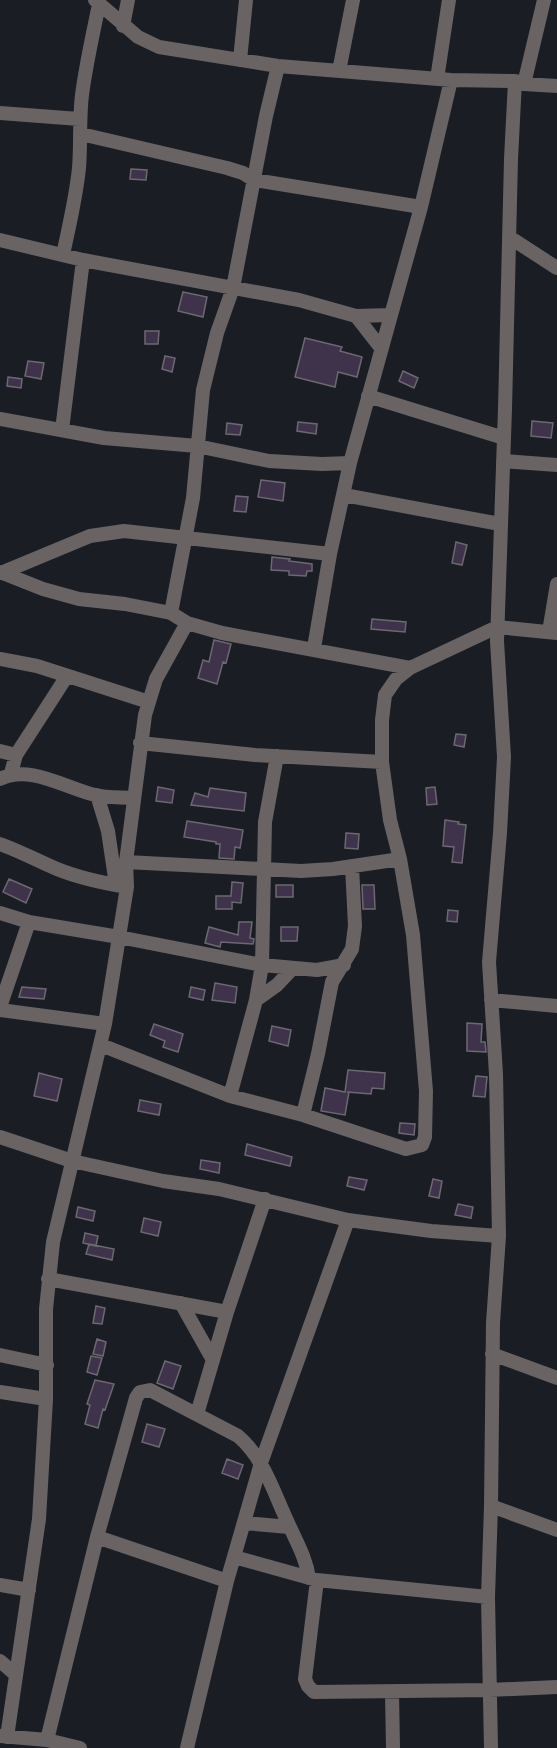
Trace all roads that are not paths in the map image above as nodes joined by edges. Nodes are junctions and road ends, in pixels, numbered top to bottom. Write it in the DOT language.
graph roads {
  1 [pos="128,0"];
  2 [pos="246,0"];
  3 [pos="354,0"];
  4 [pos="449,0"];
  5 [pos="544,0"];
  6 [pos="97,2"];
  7 [pos="123,26"];
  8 [pos="240,60"];
  9 [pos="278,66"];
  10 [pos="339,71"];
  11 [pos="444,79"];
  12 [pos="519,82"];
  13 [pos="557,86"];
  14 [pos="0,113"];
  15 [pos="80,119"];
  16 [pos="81,134"];
  17 [pos="254,180"];
  18 [pos="421,207"];
  19 [pos="509,237"];
  20 [pos="0,240"];
  21 [pos="63,255"];
  22 [pos="84,260"];
  23 [pos="557,268"];
  24 [pos="233,288"];
  25 [pos="390,315"];
  26 [pos="356,316"];
  27 [pos="381,348"];
  28 [pos="369,396"];
  29 [pos="0,419"];
  30 [pos="62,430"];
  31 [pos="504,438"];
  32 [pos="197,446"];
  33 [pos="502,461"];
  34 [pos="350,464"];
  35 [pos="557,465"];
  36 [pos="344,495"];
  37 [pos="500,524"];
  38 [pos="186,537"];
  39 [pos="330,554"];
  40 [pos="1,573"];
  41 [pos="557,584"];
  42 [pos="171,613"];
  43 [pos="187,623"];
  44 [pos="497,627"];
  45 [pos="553,633"];
  46 [pos="314,648"];
  47 [pos="0,659"];
  48 [pos="410,668"];
  49 [pos="67,676"];
  50 [pos="149,702"];
  51 [pos="140,742"];
  52 [pos="0,751"];
  53 [pos="16,755"];
  54 [pos="277,756"];
  55 [pos="382,762"];
  56 [pos="5,776"];
  57 [pos="97,795"];
  58 [pos="133,798"];
  59 [pos="0,843"];
  60 [pos="400,859"];
  61 [pos="126,862"];
  62 [pos="352,867"];
  63 [pos="263,869"];
  64 [pos="121,886"];
  65 [pos="0,913"];
  66 [pos="29,922"];
  67 [pos="119,936"];
  68 [pos="262,965"];
  69 [pos="344,965"];
  70 [pos="293,968"];
  71 [pos="317,970"];
  72 [pos="332,982"];
  73 [pos="256,1000"];
  74 [pos="491,1000"];
  75 [pos="557,1006"];
  76 [pos="0,1008"];
  77 [pos="105,1024"];
  78 [pos="101,1045"];
  79 [pos="230,1096"];
  80 [pos="303,1115"];
  81 [pos="0,1137"];
  82 [pos="72,1161"];
  83 [pos="265,1199"];
  84 [pos="348,1220"];
  85 [pos="500,1236"];
  86 [pos="48,1279"];
  87 [pos="182,1303"];
  88 [pos="203,1307"];
  89 [pos="227,1312"];
  90 [pos="221,1332"];
  91 [pos="492,1354"];
  92 [pos="0,1355"];
  93 [pos="213,1360"];
  94 [pos="47,1365"];
  95 [pos="557,1378"];
  96 [pos="0,1392"];
  97 [pos="46,1399"];
  98 [pos="197,1414"];
  99 [pos="261,1463"];
  100 [pos="491,1506"];
  101 [pos="244,1523"];
  102 [pos="289,1527"];
  103 [pos="557,1530"];
  104 [pos="97,1537"];
  105 [pos="234,1557"];
  106 [pos="313,1579"];
  107 [pos="227,1581"];
  108 [pos="0,1585"];
  109 [pos="29,1590"];
  110 [pos="488,1597"];
  111 [pos="0,1661"];
  112 [pos="15,1674"];
  113 [pos="557,1687"];
  114 [pos="490,1690"];
  115 [pos="392,1692"];
  116 [pos="3,1737"];
  117 [pos="47,1740"];
  118 [pos="80,1748"];
  119 [pos="187,1748"];
  120 [pos="393,1748"];
  121 [pos="491,1748"];
  1 -- 7 [label="street"];
  2 -- 8 [label="street"];
  3 -- 10 [label="street"];
  4 -- 11 [label="street"];
  5 -- 12 [label="street"];
  6 -- 7 [label="street"];
  6 -- 15 [label="street"];
  7 -- 8 [label="street"];
  8 -- 9 [label="street"];
  9 -- 10 [label="street"];
  9 -- 17 [label="street"];
  10 -- 11 [label="street"];
  11 -- 12 [label="street"];
  11 -- 18 [label="street"];
  12 -- 13 [label="street"];
  12 -- 19 [label="street"];
  14 -- 15 [label="street"];
  15 -- 16 [label="street"];
  16 -- 17 [label="street"];
  16 -- 21 [label="street"];
  17 -- 18 [label="street"];
  17 -- 24 [label="street"];
  18 -- 25 [label="street"];
  19 -- 23 [label="street"];
  19 -- 31 [label="street"];
  20 -- 21 [label="street"];
  21 -- 22 [label="street"];
  22 -- 24 [label="street"];
  22 -- 30 [label="street"];
  24 -- 26 [label="street"];
  24 -- 32 [label="street"];
  25 -- 26 [label="street"];
  25 -- 27 [label="street"];
  26 -- 27 [label="street"];
  27 -- 28 [label="street"];
  28 -- 31 [label="street"];
  28 -- 34 [label="street"];
  29 -- 30 [label="street"];
  30 -- 32 [label="street"];
  31 -- 33 [label="street"];
  32 -- 34 [label="street"];
  32 -- 38 [label="street"];
  33 -- 35 [label="street"];
  33 -- 37 [label="street"];
  34 -- 36 [label="street"];
  36 -- 37 [label="street"];
  36 -- 39 [label="street"];
  37 -- 44 [label="street"];
  38 -- 39 [label="street"];
  38 -- 40 [label="street"];
  38 -- 42 [label="street"];
  39 -- 46 [label="street"];
  40 -- 42 [label="street"];
  41 -- 45 [label="street"];
  42 -- 43 [label="street"];
  43 -- 46 [label="street"];
  43 -- 50 [label="street"];
  44 -- 45 [label="street"];
  44 -- 48 [label="street"];
  44 -- 74 [label="street"];
  46 -- 48 [label="street"];
  47 -- 49 [label="street"];
  48 -- 55 [label="street"];
  49 -- 50 [label="street"];
  49 -- 53 [label="street"];
  50 -- 51 [label="street"];
  51 -- 54 [label="street"];
  51 -- 58 [label="street"];
  52 -- 53 [label="street"];
  53 -- 56 [label="street"];
  54 -- 55 [label="street"];
  54 -- 63 [label="street"];
  55 -- 60 [label="street"];
  56 -- 57 [label="street"];
  57 -- 58 [label="street"];
  57 -- 64 [label="street"];
  58 -- 61 [label="street"];
  59 -- 64 [label="street"];
  60 -- 62 [label="street"];
  60 -- 80 [label="street"];
  61 -- 63 [label="street"];
  61 -- 64 [label="street"];
  62 -- 63 [label="street"];
  62 -- 69 [label="street"];
  63 -- 68 [label="street"];
  64 -- 67 [label="street"];
  65 -- 66 [label="street"];
  66 -- 67 [label="street"];
  66 -- 76 [label="street"];
  67 -- 68 [label="street"];
  67 -- 77 [label="street"];
  68 -- 70 [label="street"];
  68 -- 73 [label="street"];
  69 -- 71 [label="street"];
  69 -- 72 [label="street"];
  70 -- 71 [label="street"];
  70 -- 73 [label="street"];
  71 -- 72 [label="street"];
  72 -- 80 [label="street"];
  73 -- 79 [label="street"];
  74 -- 75 [label="street"];
  74 -- 85 [label="street"];
  76 -- 77 [label="street"];
  77 -- 78 [label="street"];
  78 -- 79 [label="street"];
  78 -- 82 [label="street"];
  79 -- 80 [label="street"];
  81 -- 82 [label="street"];
  82 -- 83 [label="street"];
  82 -- 86 [label="street"];
  83 -- 84 [label="street"];
  83 -- 89 [label="street"];
  84 -- 85 [label="street"];
  84 -- 99 [label="street"];
  85 -- 91 [label="street"];
  86 -- 87 [label="street"];
  86 -- 94 [label="street"];
  87 -- 88 [label="street"];
  87 -- 93 [label="street"];
  88 -- 89 [label="street"];
  88 -- 90 [label="street"];
  89 -- 90 [label="street"];
  90 -- 93 [label="street"];
  91 -- 95 [label="street"];
  91 -- 100 [label="street"];
  92 -- 94 [label="street"];
  93 -- 98 [label="street"];
  94 -- 97 [label="street"];
  96 -- 97 [label="street"];
  97 -- 109 [label="street"];
  98 -- 99 [label="street"];
  98 -- 104 [label="street"];
  99 -- 101 [label="street"];
  99 -- 102 [label="street"];
  100 -- 103 [label="street"];
  100 -- 110 [label="street"];
  101 -- 102 [label="street"];
  101 -- 105 [label="street"];
  102 -- 106 [label="street"];
  104 -- 107 [label="street"];
  104 -- 117 [label="street"];
  105 -- 106 [label="street"];
  105 -- 107 [label="street"];
  106 -- 110 [label="street"];
  106 -- 115 [label="street"];
  107 -- 119 [label="street"];
  108 -- 109 [label="street"];
  109 -- 112 [label="street"];
  110 -- 114 [label="street"];
  111 -- 112 [label="street"];
  112 -- 116 [label="street"];
  113 -- 114 [label="street"];
  114 -- 115 [label="street"];
  114 -- 121 [label="street"];
  115 -- 120 [label="street"];
  116 -- 117 [label="street"];
  117 -- 118 [label="street"];
}
